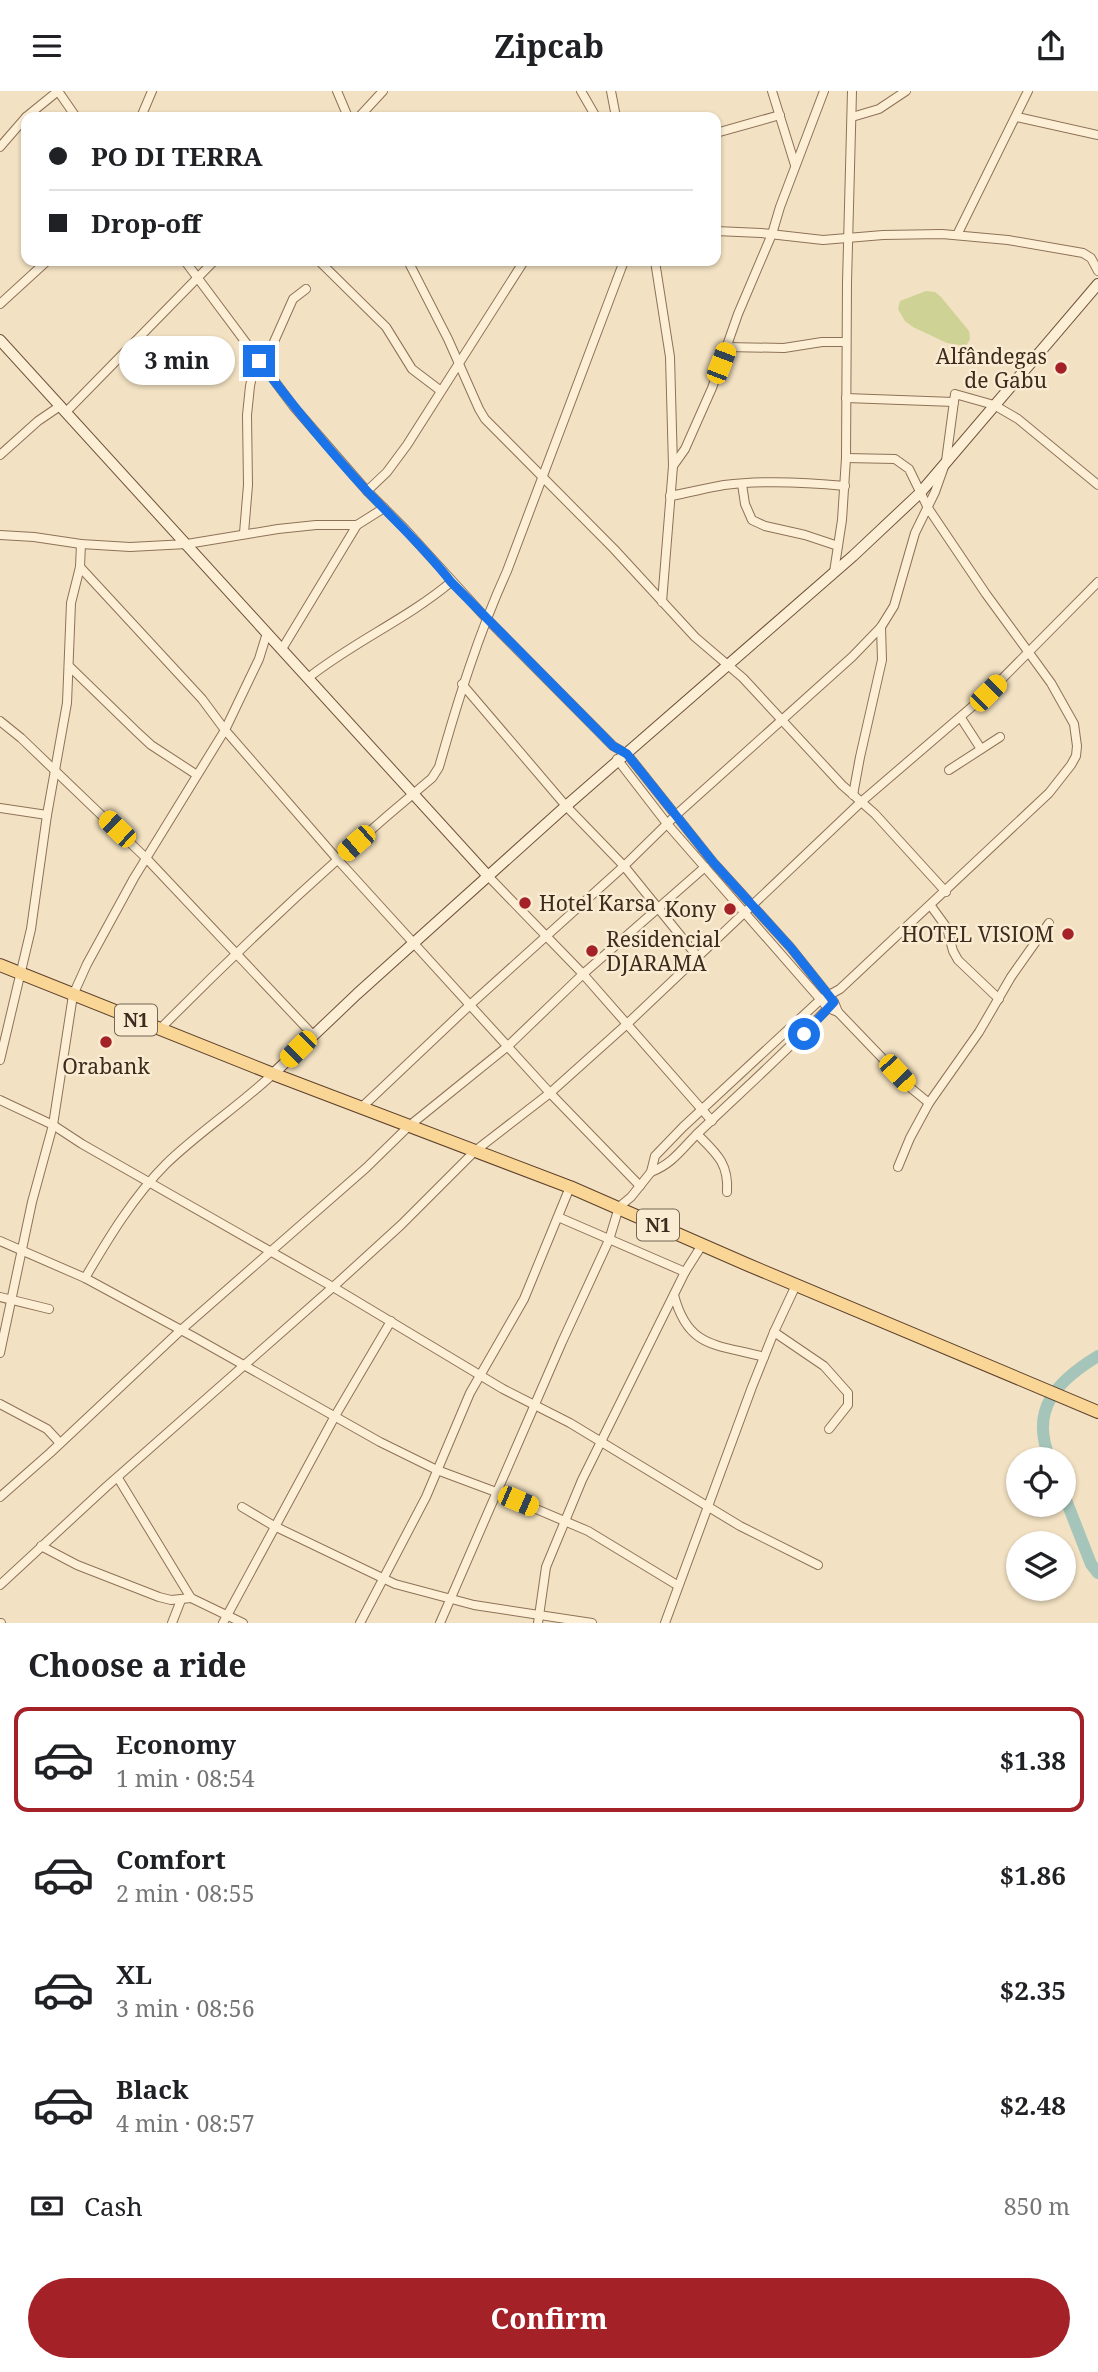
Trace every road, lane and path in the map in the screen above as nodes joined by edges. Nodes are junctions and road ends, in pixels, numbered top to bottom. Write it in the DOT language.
graph roads {
  1 [pos="58,91"];
  2 [pos="152,91"];
  3 [pos="337,91"];
  4 [pos="383,91"];
  5 [pos="581,91"];
  6 [pos="611,91"];
  7 [pos="772,91"];
  8 [pos="824,91"];
  9 [pos="852,91"];
  10 [pos="906,91"];
  11 [pos="1028,91"];
  12 [pos="32,112"];
  13 [pos="73,112"];
  14 [pos="143,112"];
  15 [pos="346,112"];
  16 [pos="364,112"];
  17 [pos="593,112"];
  18 [pos="615,112"];
  19 [pos="780,115"];
  20 [pos="852,117"];
  21 [pos="1017,117"];
  22 [pos="21,123"];
  23 [pos="721,131"];
  24 [pos="1098,135"];
  25 [pos="0,147"];
  26 [pos="796,166"];
  27 [pos="721,232"];
  28 [pos="772,235"];
  29 [pos="957,235"];
  30 [pos="849,238"];
  31 [pos="42,266"];
  32 [pos="189,266"];
  33 [pos="210,266"];
  34 [pos="324,266"];
  35 [pos="410,266"];
  36 [pos="521,266"];
  37 [pos="622,266"];
  38 [pos="656,266"];
  39 [pos="1098,271"];
  40 [pos="198,279"];
  41 [pos="1098,283"];
  42 [pos="306,289"];
  43 [pos="0,304"];
  44 [pos="0,340"];
  45 [pos="846,342"];
  46 [pos="726,348"];
  47 [pos="259,361"];
  48 [pos="459,364"];
  49 [pos="441,391"];
  50 [pos="846,398"];
  51 [pos="954,402"];
  52 [pos="994,405"];
  53 [pos="63,409"];
  54 [pos="0,455"];
  55 [pos="846,457"];
  56 [pos="946,461"];
  57 [pos="673,466"];
  58 [pos="542,475"];
  59 [pos="742,484"];
  60 [pos="1098,485"];
  61 [pos="845,486"];
  62 [pos="367,491"];
  63 [pos="920,493"];
  64 [pos="670,496"];
  65 [pos="384,508"];
  66 [pos="928,508"];
  67 [pos="358,525"];
  68 [pos="244,533"];
  69 [pos="0,535"];
  70 [pos="81,544"];
  71 [pos="187,544"];
  72 [pos="838,546"];
  73 [pos="80,567"];
  74 [pos="834,572"];
  75 [pos="451,582"];
  76 [pos="1098,582"];
  77 [pos="662,602"];
  78 [pos="486,618"];
  79 [pos="881,627"];
  80 [pos="267,633"];
  81 [pos="282,649"];
  82 [pos="1030,651"];
  83 [pos="726,665"];
  84 [pos="69,666"];
  85 [pos="308,678"];
  86 [pos="462,684"];
  87 [pos="961,718"];
  88 [pos="0,721"];
  89 [pos="783,721"];
  90 [pos="225,730"];
  91 [pos="1000,737"];
  92 [pos="613,746"];
  93 [pos="981,749"];
  94 [pos="627,754"];
  95 [pos="617,761"];
  96 [pos="55,770"];
  97 [pos="949,770"];
  98 [pos="197,775"];
  99 [pos="413,795"];
  100 [pos="853,795"];
  101 [pos="862,802"];
  102 [pos="566,806"];
  103 [pos="0,808"];
  104 [pos="47,815"];
  105 [pos="676,815"];
  106 [pos="668,825"];
  107 [pos="146,858"];
  108 [pos="338,860"];
  109 [pos="624,866"];
  110 [pos="705,867"];
  111 [pos="488,876"];
  112 [pos="946,892"];
  113 [pos="752,905"];
  114 [pos="931,906"];
  115 [pos="657,908"];
  116 [pos="744,913"];
  117 [pos="1049,923"];
  118 [pos="546,937"];
  119 [pos="415,943"];
  120 [pos="236,954"];
  121 [pos="696,956"];
  122 [pos="0,965"];
  123 [pos="22,974"];
  124 [pos="583,974"];
  125 [pos="74,995"];
  126 [pos="999,999"];
  127 [pos="828,1001"];
  128 [pos="471,1004"];
  129 [pos="627,1024"];
  130 [pos="159,1030"];
  131 [pos="313,1035"];
  132 [pos="508,1046"];
  133 [pos="0,1060"];
  134 [pos="273,1075"];
  135 [pos="550,1093"];
  136 [pos="0,1100"];
  137 [pos="929,1103"];
  138 [pos="362,1107"];
  139 [pos="703,1109"];
  140 [pos="712,1121"];
  141 [pos="53,1125"];
  142 [pos="408,1126"];
  143 [pos="697,1134"];
  144 [pos="475,1151"];
  145 [pos="898,1167"];
  146 [pos="651,1172"];
  147 [pos="150,1181"];
  148 [pos="640,1186"];
  149 [pos="570,1187"];
  150 [pos="727,1192"];
  151 [pos="619,1207"];
  152 [pos="558,1217"];
  153 [pos="610,1240"];
  154 [pos="0,1241"];
  155 [pos="702,1245"];
  156 [pos="23,1251"];
  157 [pos="271,1252"];
  158 [pos="685,1272"];
  159 [pos="85,1278"];
  160 [pos="796,1285"];
  161 [pos="333,1287"];
  162 [pos="674,1295"];
  163 [pos="0,1297"];
  164 [pos="12,1299"];
  165 [pos="49,1310"];
  166 [pos="391,1321"];
  167 [pos="181,1330"];
  168 [pos="774,1332"];
  169 [pos="0,1353"];
  170 [pos="764,1357"];
  171 [pos="244,1366"];
  172 [pos="480,1375"];
  173 [pos="0,1404"];
  174 [pos="535,1405"];
  175 [pos="1098,1412"];
  176 [pos="335,1416"];
  177 [pos="829,1429"];
  178 [pos="60,1443"];
  179 [pos="601,1443"];
  180 [pos="437,1470"];
  181 [pos="118,1478"];
  182 [pos="496,1492"];
  183 [pos="0,1497"];
  184 [pos="708,1506"];
  185 [pos="242,1507"];
  186 [pos="566,1521"];
  187 [pos="274,1526"];
  188 [pos="41,1546"];
  189 [pos="818,1565"];
  190 [pos="383,1578"];
  191 [pos="0,1585"];
  192 [pos="677,1585"];
  193 [pos="186,1599"];
  194 [pos="450,1599"];
  195 [pos="226,1613"];
  196 [pos="538,1619"];
  197 [pos="172,1623"];
  198 [pos="223,1623"];
  199 [pos="243,1623"];
  200 [pos="360,1623"];
  201 [pos="440,1623"];
  202 [pos="592,1623"];
  203 [pos="664,1623"];
  1 -- 12 [label="street"];
  1 -- 13 [label="street"];
  2 -- 14 [label="street"];
  3 -- 15 [label="street"];
  4 -- 16 [label="street"];
  5 -- 17 [label="street"];
  6 -- 18 [label="street"];
  7 -- 19 [label="street"];
  8 -- 26 [label="street"];
  9 -- 20 [label="street"];
  10 -- 20 [label="street"];
  11 -- 21 [label="street"];
  19 -- 23 [label="street"];
  19 -- 26 [label="street"];
  20 -- 30 [label="street"];
  21 -- 24 [label="street"];
  21 -- 29 [label="street"];
  22 -- 25 [label="street"];
  26 -- 28 [label="street"];
  27 -- 28 [label="street"];
  28 -- 30 [label="street"];
  28 -- 46 [label="street"];
  29 -- 30 [label="street"];
  29 -- 39 [label="street"];
  30 -- 45 [label="street"];
  31 -- 43 [label="street"];
  32 -- 40 [label="street"];
  33 -- 40 [label="street"];
  34 -- 49 [label="street"];
  35 -- 48 [label="street"];
  36 -- 48 [label="street"];
  37 -- 58 [label="street"];
  38 -- 57 [label="street"];
  40 -- 47 [label="street"];
  40 -- 53 [label="street"];
  41 -- 52 [label="main road"];
  42 -- 47 [label="street"];
  44 -- 53 [label="main road"];
  45 -- 46 [label="street"];
  45 -- 50 [label="street"];
  46 -- 57 [label="street"];
  47 -- 62 [label="street"];
  47 -- 68 [label="street"];
  48 -- 49 [label="street"];
  48 -- 58 [label="street"];
  49 -- 62 [label="street"];
  50 -- 51 [label="street"];
  50 -- 55 [label="street"];
  51 -- 52 [label="street"];
  51 -- 56 [label="street"];
  52 -- 56 [label="main road"];
  52 -- 60 [label="street"];
  53 -- 54 [label="street"];
  53 -- 71 [label="main road"];
  55 -- 61 [label="street"];
  55 -- 63 [label="street"];
  56 -- 63 [label="main road"];
  56 -- 66 [label="street"];
  57 -- 64 [label="street"];
  58 -- 77 [label="street"];
  58 -- 78 [label="street"];
  59 -- 61 [label="street"];
  59 -- 64 [label="street"];
  59 -- 72 [label="street"];
  61 -- 72 [label="street"];
  62 -- 65 [label="street"];
  63 -- 66 [label="street"];
  63 -- 74 [label="main road"];
  64 -- 77 [label="street"];
  65 -- 67 [label="street"];
  65 -- 75 [label="street"];
  66 -- 79 [label="street"];
  66 -- 82 [label="street"];
  67 -- 68 [label="street"];
  67 -- 81 [label="street"];
  68 -- 71 [label="street"];
  69 -- 70 [label="street"];
  70 -- 71 [label="street"];
  70 -- 73 [label="street"];
  71 -- 80 [label="main road"];
  72 -- 74 [label="street"];
  73 -- 84 [label="street"];
  73 -- 90 [label="street"];
  74 -- 83 [label="main road"];
  75 -- 78 [label="street"];
  75 -- 85 [label="street"];
  76 -- 82 [label="street"];
  77 -- 83 [label="street"];
  78 -- 86 [label="street"];
  78 -- 92 [label="street"];
  79 -- 89 [label="street"];
  79 -- 100 [label="street"];
  80 -- 81 [label="main road"];
  80 -- 90 [label="street"];
  81 -- 85 [label="main road"];
  82 -- 87 [label="street"];
  82 -- 112 [label="street"];
  83 -- 89 [label="street"];
  83 -- 94 [label="main road"];
  84 -- 96 [label="street"];
  84 -- 98 [label="street"];
  85 -- 99 [label="main road"];
  86 -- 99 [label="street"];
  86 -- 102 [label="street"];
  87 -- 93 [label="street"];
  87 -- 101 [label="street"];
  88 -- 96 [label="street"];
  89 -- 100 [label="street"];
  89 -- 105 [label="street"];
  90 -- 98 [label="street"];
  90 -- 108 [label="street"];
  91 -- 93 [label="street"];
  92 -- 94 [label="street"];
  92 -- 95 [label="street"];
  93 -- 97 [label="street"];
  94 -- 95 [label="main road"];
  94 -- 105 [label="street"];
  95 -- 102 [label="main road"];
  95 -- 106 [label="street"];
  96 -- 104 [label="street"];
  96 -- 107 [label="street"];
  98 -- 107 [label="street"];
  99 -- 108 [label="street"];
  99 -- 111 [label="main road"];
  100 -- 101 [label="street"];
  101 -- 112 [label="street"];
  101 -- 113 [label="street"];
  102 -- 109 [label="street"];
  102 -- 111 [label="main road"];
  103 -- 104 [label="street"];
  104 -- 123 [label="street"];
  105 -- 106 [label="street"];
  105 -- 113 [label="street"];
  106 -- 109 [label="street"];
  106 -- 110 [label="street"];
  107 -- 120 [label="street"];
  107 -- 125 [label="street"];
  108 -- 119 [label="street"];
  108 -- 120 [label="street"];
  109 -- 115 [label="street"];
  109 -- 118 [label="street"];
  110 -- 115 [label="street"];
  110 -- 116 [label="street"];
  111 -- 118 [label="street"];
  111 -- 119 [label="main road"];
  112 -- 114 [label="street"];
  113 -- 116 [label="street"];
  113 -- 127 [label="street"];
  114 -- 126 [label="street"];
  114 -- 127 [label="street"];
  115 -- 121 [label="street"];
  115 -- 124 [label="street"];
  116 -- 121 [label="street"];
  116 -- 127 [label="street"];
  117 -- 126 [label="street"];
  118 -- 124 [label="street"];
  118 -- 128 [label="street"];
  119 -- 128 [label="street"];
  119 -- 131 [label="main road"];
  120 -- 130 [label="street"];
  120 -- 131 [label="street"];
  121 -- 129 [label="street"];
  122 -- 123 [label="main road, N1"];
  123 -- 125 [label="main road, N1"];
  123 -- 133 [label="street"];
  124 -- 129 [label="street"];
  124 -- 132 [label="street"];
  125 -- 130 [label="main road, N1"];
  125 -- 141 [label="street"];
  126 -- 137 [label="street"];
  127 -- 137 [label="street"];
  127 -- 139 [label="street"];
  127 -- 140 [label="street"];
  128 -- 132 [label="street"];
  128 -- 138 [label="street"];
  129 -- 135 [label="street"];
  129 -- 139 [label="street"];
  130 -- 134 [label="main road, N1"];
  131 -- 134 [label="main road"];
  132 -- 135 [label="street"];
  132 -- 142 [label="street"];
  134 -- 138 [label="main road, N1"];
  134 -- 147 [label="street"];
  135 -- 144 [label="street"];
  135 -- 148 [label="street"];
  136 -- 141 [label="street"];
  137 -- 145 [label="street"];
  138 -- 142 [label="main road, N1"];
  139 -- 140 [label="street"];
  139 -- 146 [label="street"];
  140 -- 143 [label="street"];
  141 -- 147 [label="street"];
  141 -- 156 [label="street"];
  142 -- 144 [label="main road, N1"];
  142 -- 157 [label="street"];
  143 -- 146 [label="street"];
  143 -- 150 [label="street"];
  144 -- 149 [label="main road, N1"];
  144 -- 161 [label="street"];
  146 -- 148 [label="street"];
  147 -- 157 [label="street"];
  147 -- 159 [label="street"];
  148 -- 151 [label="street"];
  149 -- 151 [label="main road, N1"];
  149 -- 152 [label="street"];
  151 -- 153 [label="street"];
  151 -- 155 [label="main road, N1"];
  152 -- 153 [label="street"];
  152 -- 172 [label="street"];
  153 -- 158 [label="street"];
  153 -- 174 [label="street"];
  154 -- 156 [label="street"];
  155 -- 158 [label="street"];
  155 -- 160 [label="main road, N1"];
  156 -- 159 [label="street"];
  156 -- 164 [label="street"];
  157 -- 161 [label="street"];
  157 -- 167 [label="street"];
  158 -- 162 [label="street"];
  159 -- 167 [label="street"];
  160 -- 168 [label="street"];
  160 -- 175 [label="main road, N1"];
  161 -- 166 [label="street"];
  161 -- 171 [label="street"];
  162 -- 170 [label="street"];
  162 -- 179 [label="street"];
  163 -- 164 [label="street"];
  164 -- 165 [label="street"];
  164 -- 169 [label="street"];
  166 -- 172 [label="street"];
  166 -- 176 [label="street"];
  167 -- 171 [label="street"];
  167 -- 178 [label="street"];
  168 -- 170 [label="street"];
  168 -- 177 [label="street"];
  170 -- 184 [label="street"];
  171 -- 176 [label="street"];
  171 -- 181 [label="street"];
  172 -- 174 [label="street"];
  172 -- 180 [label="street"];
  173 -- 178 [label="street"];
  174 -- 179 [label="street"];
  174 -- 182 [label="street"];
  176 -- 180 [label="street"];
  176 -- 187 [label="street"];
  178 -- 183 [label="street"];
  179 -- 184 [label="street"];
  179 -- 186 [label="street"];
  180 -- 182 [label="street"];
  180 -- 190 [label="street"];
  181 -- 188 [label="street"];
  181 -- 193 [label="street"];
  182 -- 186 [label="street"];
  182 -- 194 [label="street"];
  184 -- 189 [label="street"];
  184 -- 192 [label="street"];
  185 -- 187 [label="street"];
  186 -- 192 [label="street"];
  186 -- 196 [label="street"];
  187 -- 190 [label="street"];
  187 -- 195 [label="street"];
  188 -- 191 [label="street"];
  188 -- 193 [label="street"];
  190 -- 194 [label="street"];
  190 -- 200 [label="street"];
  192 -- 203 [label="street"];
  193 -- 195 [label="street"];
  193 -- 197 [label="street"];
  194 -- 196 [label="street"];
  194 -- 201 [label="street"];
  195 -- 198 [label="street"];
  195 -- 199 [label="street"];
  196 -- 202 [label="street"];
}
